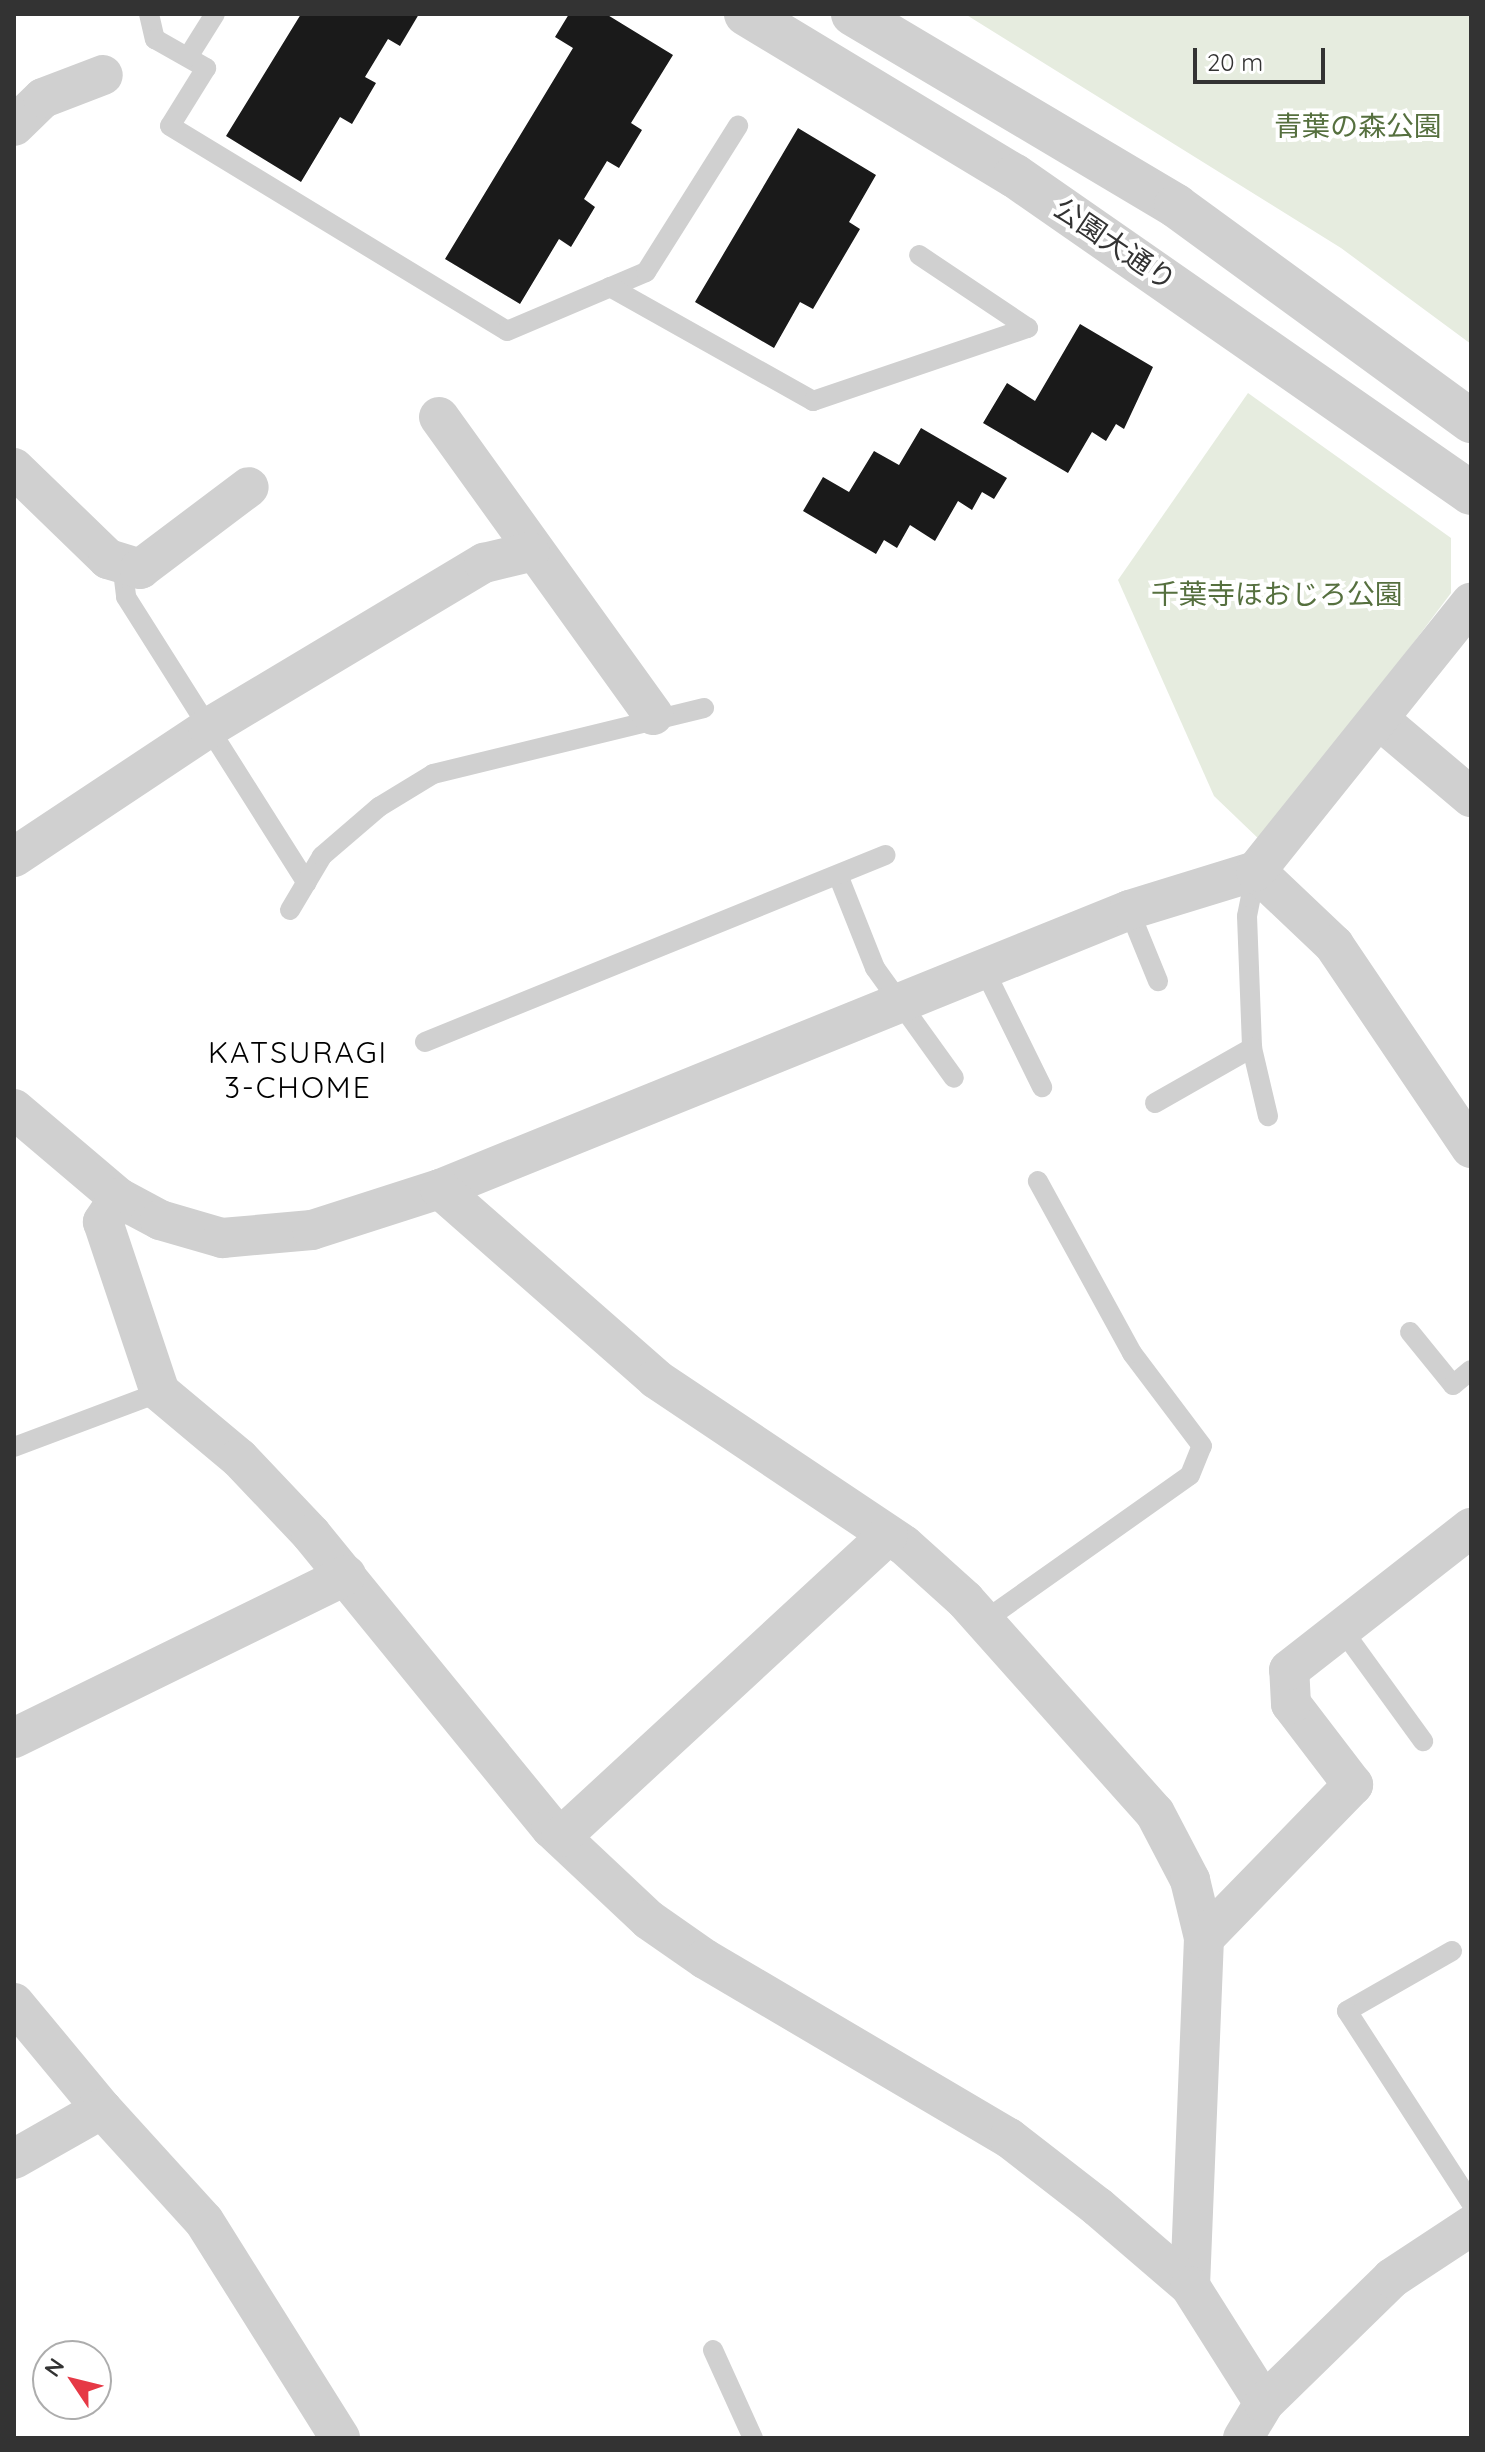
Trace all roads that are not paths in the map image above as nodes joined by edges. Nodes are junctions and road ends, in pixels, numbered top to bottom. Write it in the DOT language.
graph roads {
  1 [pos="149,14"];
  2 [pos="215,14"];
  3 [pos="746,14"];
  4 [pos="853,14"];
  5 [pos="188,57"];
  6 [pos="103,75"];
  7 [pos="14,126"];
  8 [pos="738,126"];
  9 [pos="919,255"];
  10 [pos="610,287"];
  11 [pos="439,417"];
  12 [pos="1471,421"];
  13 [pos="14,468"];
  14 [pos="249,487"];
  15 [pos="1471,493"];
  16 [pos="530,552"];
  17 [pos="122,563"];
  18 [pos="1471,603"];
  19 [pos="704,708"];
  20 [pos="653,715"];
  21 [pos="1381,721"];
  22 [pos="208,728"];
  23 [pos="1471,797"];
  24 [pos="886,855"];
  25 [pos="14,857"];
  26 [pos="1256,871"];
  27 [pos="838,875"];
  28 [pos="307,883"];
  29 [pos="290,910"];
  30 [pos="1129,910"];
  31 [pos="983,967"];
  32 [pos="1158,981"];
  33 [pos="902,1006"];
  34 [pos="425,1042"];
  35 [pos="1252,1048"];
  36 [pos="954,1078"];
  37 [pos="1042,1087"];
  38 [pos="1155,1103"];
  39 [pos="14,1109"];
  40 [pos="1268,1116"];
  41 [pos="1471,1148"];
  42 [pos="1038,1181"];
  43 [pos="440,1189"];
  44 [pos="119,1198"];
  45 [pos="1410,1332"];
  46 [pos="1471,1370"];
  47 [pos="160,1392"];
  48 [pos="14,1447"];
  49 [pos="1471,1528"];
  50 [pos="888,1535"];
  51 [pos="346,1575"];
  52 [pos="984,1621"];
  53 [pos="1341,1628"];
  54 [pos="14,1738"];
  55 [pos="1423,1741"];
  56 [pos="561,1837"];
  57 [pos="1204,1938"];
  58 [pos="1452,1951"];
  59 [pos="14,2003"];
  60 [pos="102,2109"];
  61 [pos="14,2159"];
  62 [pos="1471,2203"];
  63 [pos="1471,2226"];
  64 [pos="1190,2286"];
  65 [pos="713,2350"];
  66 [pos="1264,2403"];
  67 [pos="340,2438"];
  68 [pos="753,2438"];
  69 [pos="1243,2438"];
  1 -- 5 [label="lane"];
  2 -- 5 [label="lane"];
  3 -- 15 [label="street, 公園大通り"];
  4 -- 12 [label="street"];
  5 -- 10 [label="lane"];
  6 -- 7 [label="street"];
  8 -- 10 [label="lane"];
  9 -- 10 [label="lane"];
  11 -- 16 [label="street"];
  13 -- 17 [label="street"];
  14 -- 17 [label="street"];
  16 -- 20 [label="street"];
  16 -- 22 [label="street"];
  17 -- 22 [label="lane"];
  18 -- 21 [label="street"];
  19 -- 20 [label="lane"];
  20 -- 28 [label="lane"];
  21 -- 23 [label="street"];
  21 -- 26 [label="street"];
  22 -- 25 [label="street"];
  22 -- 28 [label="lane"];
  24 -- 27 [label="lane"];
  26 -- 30 [label="street"];
  26 -- 35 [label="lane"];
  26 -- 41 [label="street"];
  27 -- 33 [label="lane"];
  27 -- 34 [label="lane"];
  28 -- 29 [label="lane"];
  30 -- 31 [label="street"];
  30 -- 32 [label="lane"];
  31 -- 33 [label="street"];
  31 -- 37 [label="lane"];
  33 -- 36 [label="lane"];
  33 -- 43 [label="street"];
  35 -- 38 [label="lane"];
  35 -- 40 [label="lane"];
  39 -- 44 [label="street"];
  42 -- 52 [label="lane"];
  43 -- 44 [label="street"];
  43 -- 50 [label="street"];
  44 -- 47 [label="street"];
  45 -- 46 [label="lane"];
  47 -- 48 [label="lane"];
  47 -- 51 [label="street"];
  49 -- 53 [label="street"];
  50 -- 52 [label="street"];
  50 -- 56 [label="street"];
  51 -- 54 [label="street"];
  51 -- 56 [label="street"];
  52 -- 57 [label="street"];
  53 -- 55 [label="lane"];
  53 -- 57 [label="street"];
  56 -- 64 [label="street"];
  57 -- 64 [label="street"];
  58 -- 62 [label="lane"];
  59 -- 60 [label="street"];
  60 -- 61 [label="street"];
  60 -- 67 [label="street"];
  63 -- 66 [label="street"];
  64 -- 66 [label="street"];
  65 -- 68 [label="lane"];
  66 -- 69 [label="street"];
}
